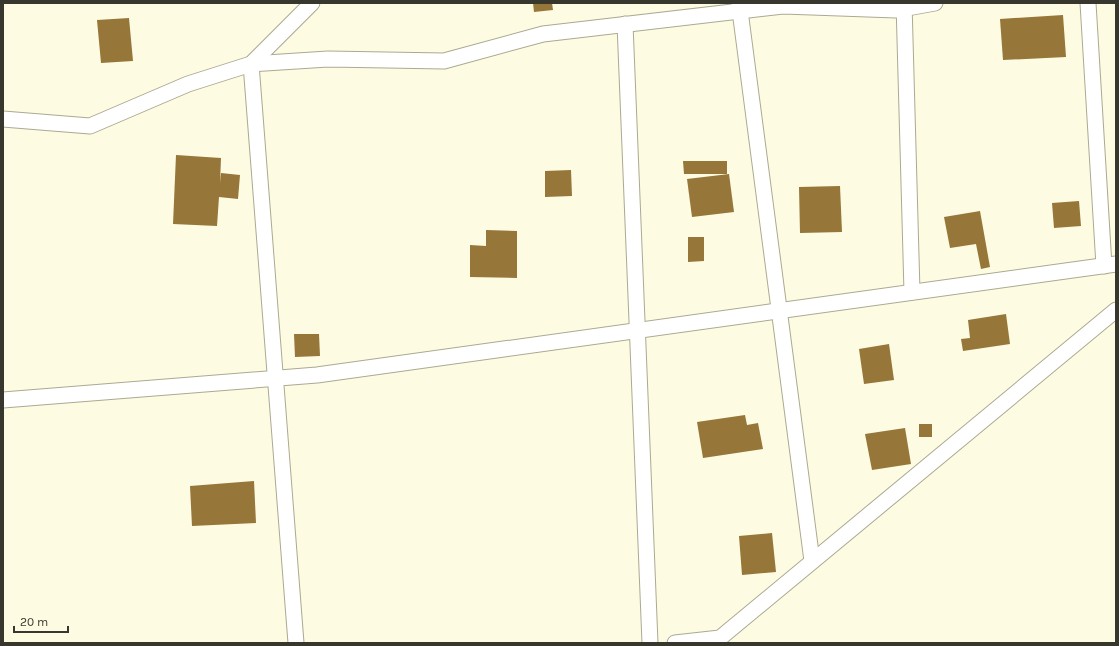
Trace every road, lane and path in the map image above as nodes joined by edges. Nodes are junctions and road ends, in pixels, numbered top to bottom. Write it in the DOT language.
graph roads {
  1 [pos="312,3"];
  2 [pos="935,3"];
  3 [pos="1088,3"];
  4 [pos="904,6"];
  5 [pos="740,7"];
  6 [pos="625,24"];
  7 [pos="251,64"];
  8 [pos="3,119"];
  9 [pos="1110,265"];
  10 [pos="912,292"];
  11 [pos="1116,310"];
  12 [pos="780,311"];
  13 [pos="638,330"];
  14 [pos="276,378"];
  15 [pos="3,400"];
  16 [pos="812,561"];
  17 [pos="296,643"];
  18 [pos="650,643"];
  19 [pos="675,643"];
  1 -- 7 [label="street"];
  2 -- 4 [label="street"];
  3 -- 9 [label="street"];
  4 -- 5 [label="street"];
  4 -- 10 [label="street"];
  5 -- 6 [label="street"];
  5 -- 12 [label="street"];
  6 -- 7 [label="street"];
  6 -- 13 [label="street"];
  7 -- 8 [label="street"];
  7 -- 14 [label="street"];
  9 -- 10 [label="street"];
  10 -- 12 [label="street"];
  11 -- 16 [label="street"];
  12 -- 13 [label="street"];
  12 -- 16 [label="street"];
  13 -- 14 [label="street"];
  13 -- 18 [label="street"];
  14 -- 15 [label="street"];
  14 -- 17 [label="street"];
  16 -- 19 [label="street"];
}
